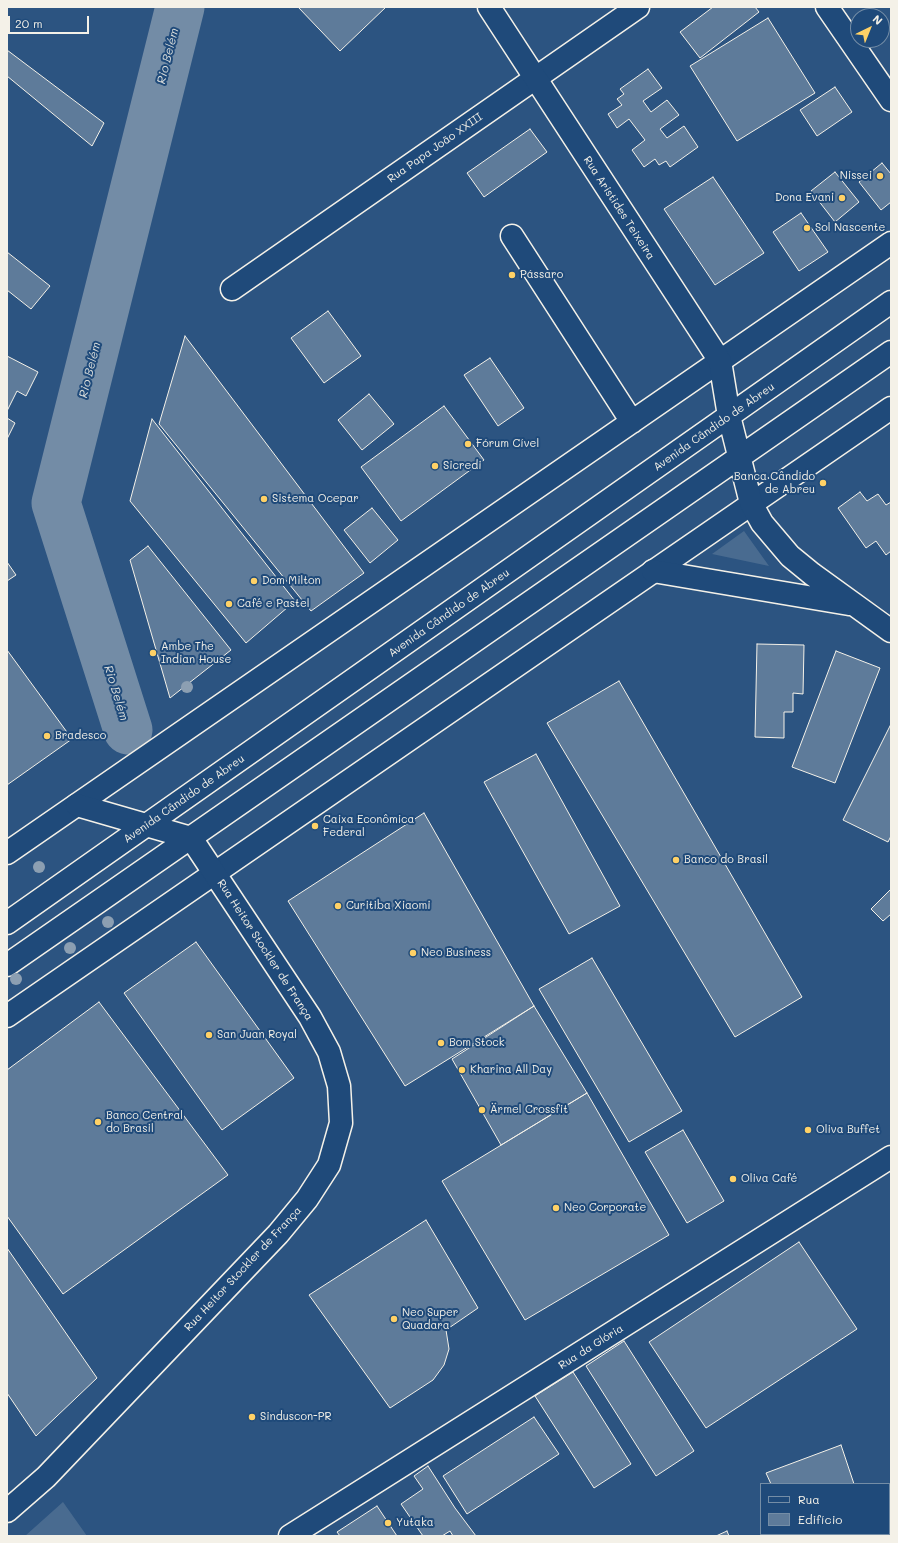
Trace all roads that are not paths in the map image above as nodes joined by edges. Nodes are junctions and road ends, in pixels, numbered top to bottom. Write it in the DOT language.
graph roads {
  1 [pos="488,7"];
  2 [pos="638,7"];
  3 [pos="827,7"];
  4 [pos="535,78"];
  5 [pos="891,100"];
  6 [pos="512,236"];
  7 [pos="891,243"];
  8 [pos="232,289"];
  9 [pos="891,302"];
  10 [pos="891,352"];
  11 [pos="720,361"];
  12 [pos="891,408"];
  13 [pos="729,416"];
  14 [pos="632,422"];
  15 [pos="739,457"];
  16 [pos="751,503"];
  17 [pos="653,571"];
  18 [pos="853,604"];
  19 [pos="891,631"];
  20 [pos="77,805"];
  21 [pos="146,826"];
  22 [pos="191,838"];
  23 [pos="7,853"];
  24 [pos="215,873"];
  25 [pos="7,923"];
  26 [pos="7,966"];
  27 [pos="7,1016"];
  28 [pos="891,1157"];
  29 [pos="7,1511"];
  30 [pos="290,1536"];
  1 -- 4 [label="main road, Rua Aristides Teixeira"];
  2 -- 4 [label="main road, Rua Papa João XXIII"];
  3 -- 5 [label="main road"];
  4 -- 8 [label="main road, Rua Papa João XXIII"];
  4 -- 11 [label="main road, Rua Aristides Teixeira"];
  6 -- 14 [label="main road"];
  7 -- 11 [label="main road"];
  9 -- 13 [label="main road, Avenida Cândido de Abreu"];
  10 -- 15 [label="main road"];
  11 -- 13 [label="main road, Rua Aristides Teixeira"];
  11 -- 14 [label="main road"];
  12 -- 16 [label="main road"];
  13 -- 15 [label="main road, Rua Aristides Teixeira"];
  13 -- 21 [label="main road, Avenida Cândido de Abreu"];
  14 -- 20 [label="main road"];
  15 -- 16 [label="main road, Rua Aristides Teixeira"];
  15 -- 22 [label="main road"];
  16 -- 17 [label="main road"];
  16 -- 18 [label="main road, Rua Aristides Teixeira"];
  17 -- 18 [label="main road"];
  17 -- 24 [label="main road"];
  18 -- 19 [label="main road, Rua Aristides Teixeira"];
  20 -- 21 [label="main road"];
  20 -- 23 [label="main road"];
  21 -- 22 [label="main road"];
  21 -- 25 [label="main road, Avenida Cândido de Abreu"];
  22 -- 24 [label="main road, Rua Heitor Stockler de França"];
  22 -- 26 [label="main road"];
  24 -- 27 [label="main road"];
  24 -- 29 [label="main road, Rua Heitor Stockler de França"];
  28 -- 30 [label="main road, Rua da Glória"];
}
